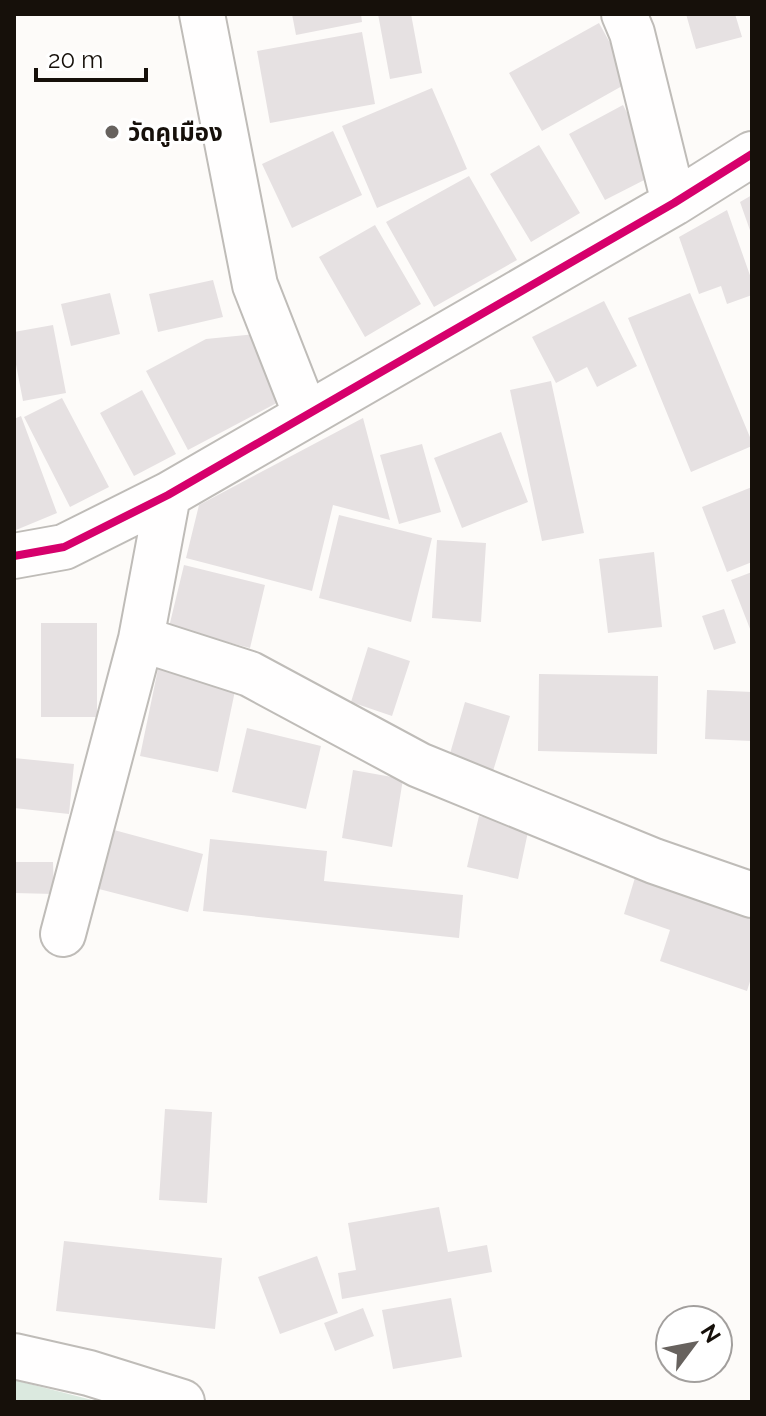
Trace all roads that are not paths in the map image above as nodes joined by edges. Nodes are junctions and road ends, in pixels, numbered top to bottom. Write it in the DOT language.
graph roads {
  1 [pos="202,14"];
  2 [pos="624,14"];
  3 [pos="752,154"];
  4 [pos="674,203"];
  5 [pos="306,415"];
  6 [pos="168,495"];
  7 [pos="14,556"];
  8 [pos="141,639"];
  9 [pos="752,895"];
  10 [pos="63,934"];
  11 [pos="14,1356"];
  12 [pos="182,1402"];
  1 -- 5 [label="street"];
  2 -- 4 [label="street"];
  3 -- 4 [label="street"];
  4 -- 5 [label="street"];
  5 -- 6 [label="street"];
  6 -- 7 [label="street"];
  6 -- 8 [label="street"];
  8 -- 9 [label="street"];
  8 -- 10 [label="street"];
  11 -- 12 [label="street"];
}
